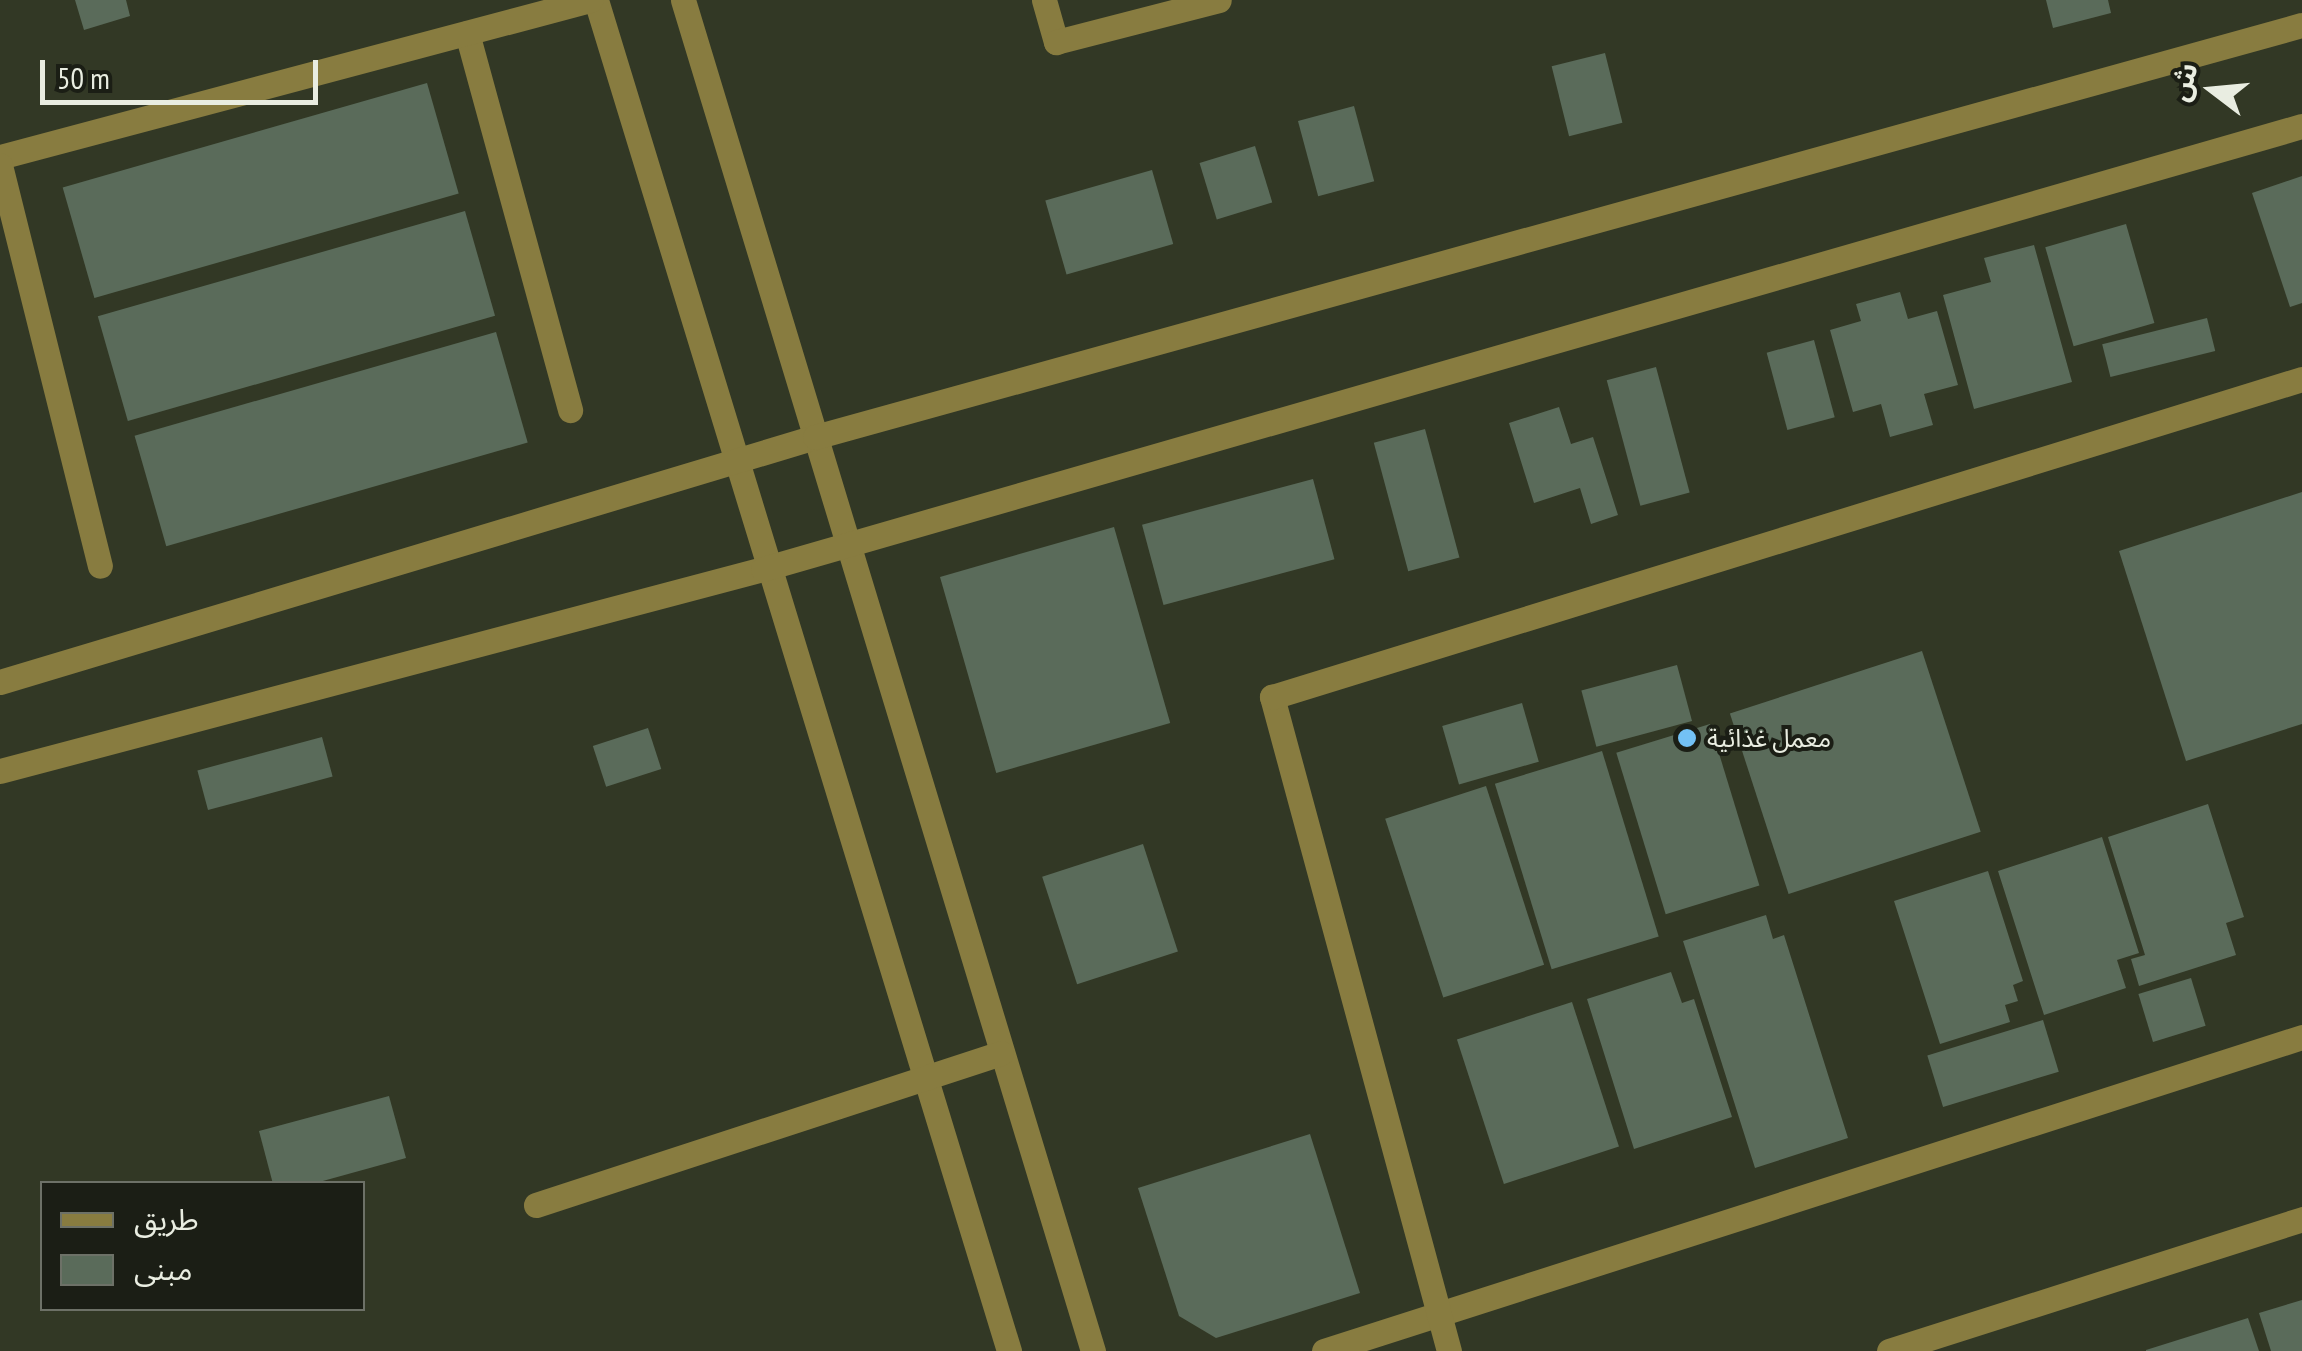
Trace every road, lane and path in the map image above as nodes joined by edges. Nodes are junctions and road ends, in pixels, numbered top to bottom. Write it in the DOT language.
graph roads {
  1 [pos="593,0"];
  2 [pos="683,0"];
  3 [pos="1044,0"];
  4 [pos="1219,0"];
  5 [pos="2302,25"];
  6 [pos="467,33"];
  7 [pos="2302,126"];
  8 [pos="0,157"];
  9 [pos="0,165"];
  10 [pos="2302,380"];
  11 [pos="570,410"];
  12 [pos="816,436"];
  13 [pos="731,462"];
  14 [pos="848,544"];
  15 [pos="100,566"];
  16 [pos="763,570"];
  17 [pos="0,682"];
  18 [pos="0,770"];
  19 [pos="2302,1037"];
  20 [pos="1002,1053"];
  21 [pos="925,1078"];
  22 [pos="536,1205"];
  23 [pos="2302,1219"];
  24 [pos="1438,1314"];
  25 [pos="1010,1351"];
  26 [pos="1092,1351"];
  27 [pos="1324,1351"];
  28 [pos="1449,1351"];
  29 [pos="1890,1351"];
  1 -- 6 [label="street"];
  1 -- 13 [label="street"];
  2 -- 12 [label="street"];
  3 -- 4 [label="street"];
  5 -- 12 [label="street"];
  6 -- 8 [label="street"];
  6 -- 11 [label="street"];
  7 -- 14 [label="street"];
  9 -- 15 [label="street"];
  10 -- 24 [label="street"];
  12 -- 13 [label="street"];
  12 -- 14 [label="street"];
  13 -- 16 [label="street"];
  13 -- 17 [label="street"];
  14 -- 16 [label="street"];
  14 -- 20 [label="street"];
  16 -- 18 [label="street"];
  16 -- 21 [label="street"];
  19 -- 24 [label="street"];
  20 -- 21 [label="street"];
  20 -- 26 [label="street"];
  21 -- 22 [label="street"];
  21 -- 25 [label="street"];
  23 -- 29 [label="street"];
  24 -- 27 [label="street"];
  24 -- 28 [label="street"];
}
